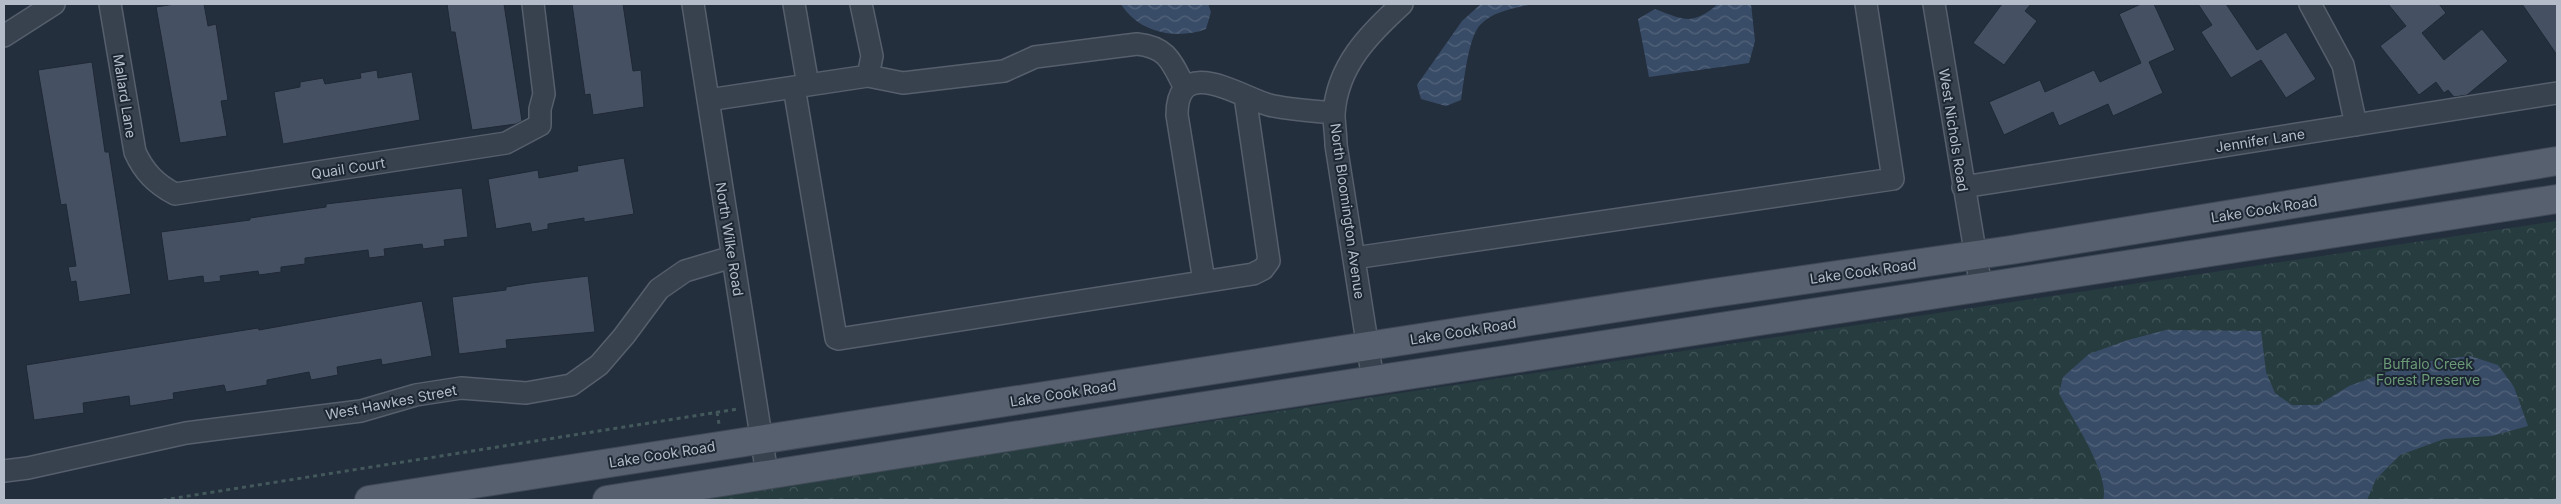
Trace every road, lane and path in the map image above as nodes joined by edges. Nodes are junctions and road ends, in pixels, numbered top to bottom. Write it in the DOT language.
graph roads {
  1 [pos="54,4"];
  2 [pos="110,4"];
  3 [pos="533,4"];
  4 [pos="693,4"];
  5 [pos="794,4"];
  6 [pos="862,4"];
  7 [pos="1402,4"];
  8 [pos="1866,4"];
  9 [pos="1934,4"];
  10 [pos="2310,4"];
  11 [pos="4,36"];
  12 [pos="868,76"];
  13 [pos="801,86"];
  14 [pos="1186,88"];
  15 [pos="2557,93"];
  16 [pos="1244,96"];
  17 [pos="708,100"];
  18 [pos="1334,113"];
  19 [pos="2356,125"];
  20 [pos="2557,161"];
  21 [pos="154,181"];
  22 [pos="1963,187"];
  23 [pos="2557,199"];
  24 [pos="1974,255"];
  25 [pos="732,257"];
  26 [pos="1354,258"];
  27 [pos="1204,281"];
  28 [pos="1981,287"];
  29 [pos="1368,346"];
  30 [pos="1373,380"];
  31 [pos="756,406"];
  32 [pos="762,438"];
  33 [pos="4,471"];
  34 [pos="766,474"];
  35 [pos="163,500"];
  36 [pos="369,500"];
  37 [pos="607,500"];
  1 -- 11 [label="street"];
  2 -- 21 [label="street, Mallard Lane"];
  3 -- 21 [label="street, Quail Court"];
  4 -- 17 [label="street, North Wilke Road"];
  5 -- 13 [label="street"];
  6 -- 12 [label="street"];
  7 -- 18 [label="street, North Bloomington Avenue"];
  8 -- 26 [label="street"];
  9 -- 22 [label="street, West Nichols Road"];
  10 -- 19 [label="street"];
  12 -- 13 [label="street"];
  12 -- 14 [label="street"];
  13 -- 17 [label="street"];
  13 -- 27 [label="street"];
  14 -- 16 [label="street"];
  14 -- 27 [label="street"];
  15 -- 19 [label="street, Jennifer Lane"];
  16 -- 18 [label="street"];
  16 -- 27 [label="street"];
  17 -- 25 [label="street, North Wilke Road"];
  18 -- 26 [label="street, North Bloomington Avenue"];
  19 -- 22 [label="street, Jennifer Lane"];
  20 -- 24 [label="main road, Lake Cook Road"];
  22 -- 24 [label="street, West Nichols Road"];
  23 -- 28 [label="main road"];
  24 -- 28 [label="street, West Nichols Road"];
  24 -- 29 [label="main road, Lake Cook Road"];
  25 -- 31 [label="street, North Wilke Road"];
  25 -- 33 [label="street, West Hawkes Street"];
  26 -- 29 [label="street, North Bloomington Avenue"];
  28 -- 30 [label="main road"];
  29 -- 30 [label="street, North Bloomington Avenue"];
  29 -- 32 [label="main road, Lake Cook Road"];
  30 -- 34 [label="main road"];
  31 -- 32 [label="street, North Wilke Road"];
  31 -- 35 [label="path"];
  32 -- 34 [label="street, North Wilke Road"];
  32 -- 36 [label="main road, Lake Cook Road"];
  34 -- 37 [label="main road"];
}
